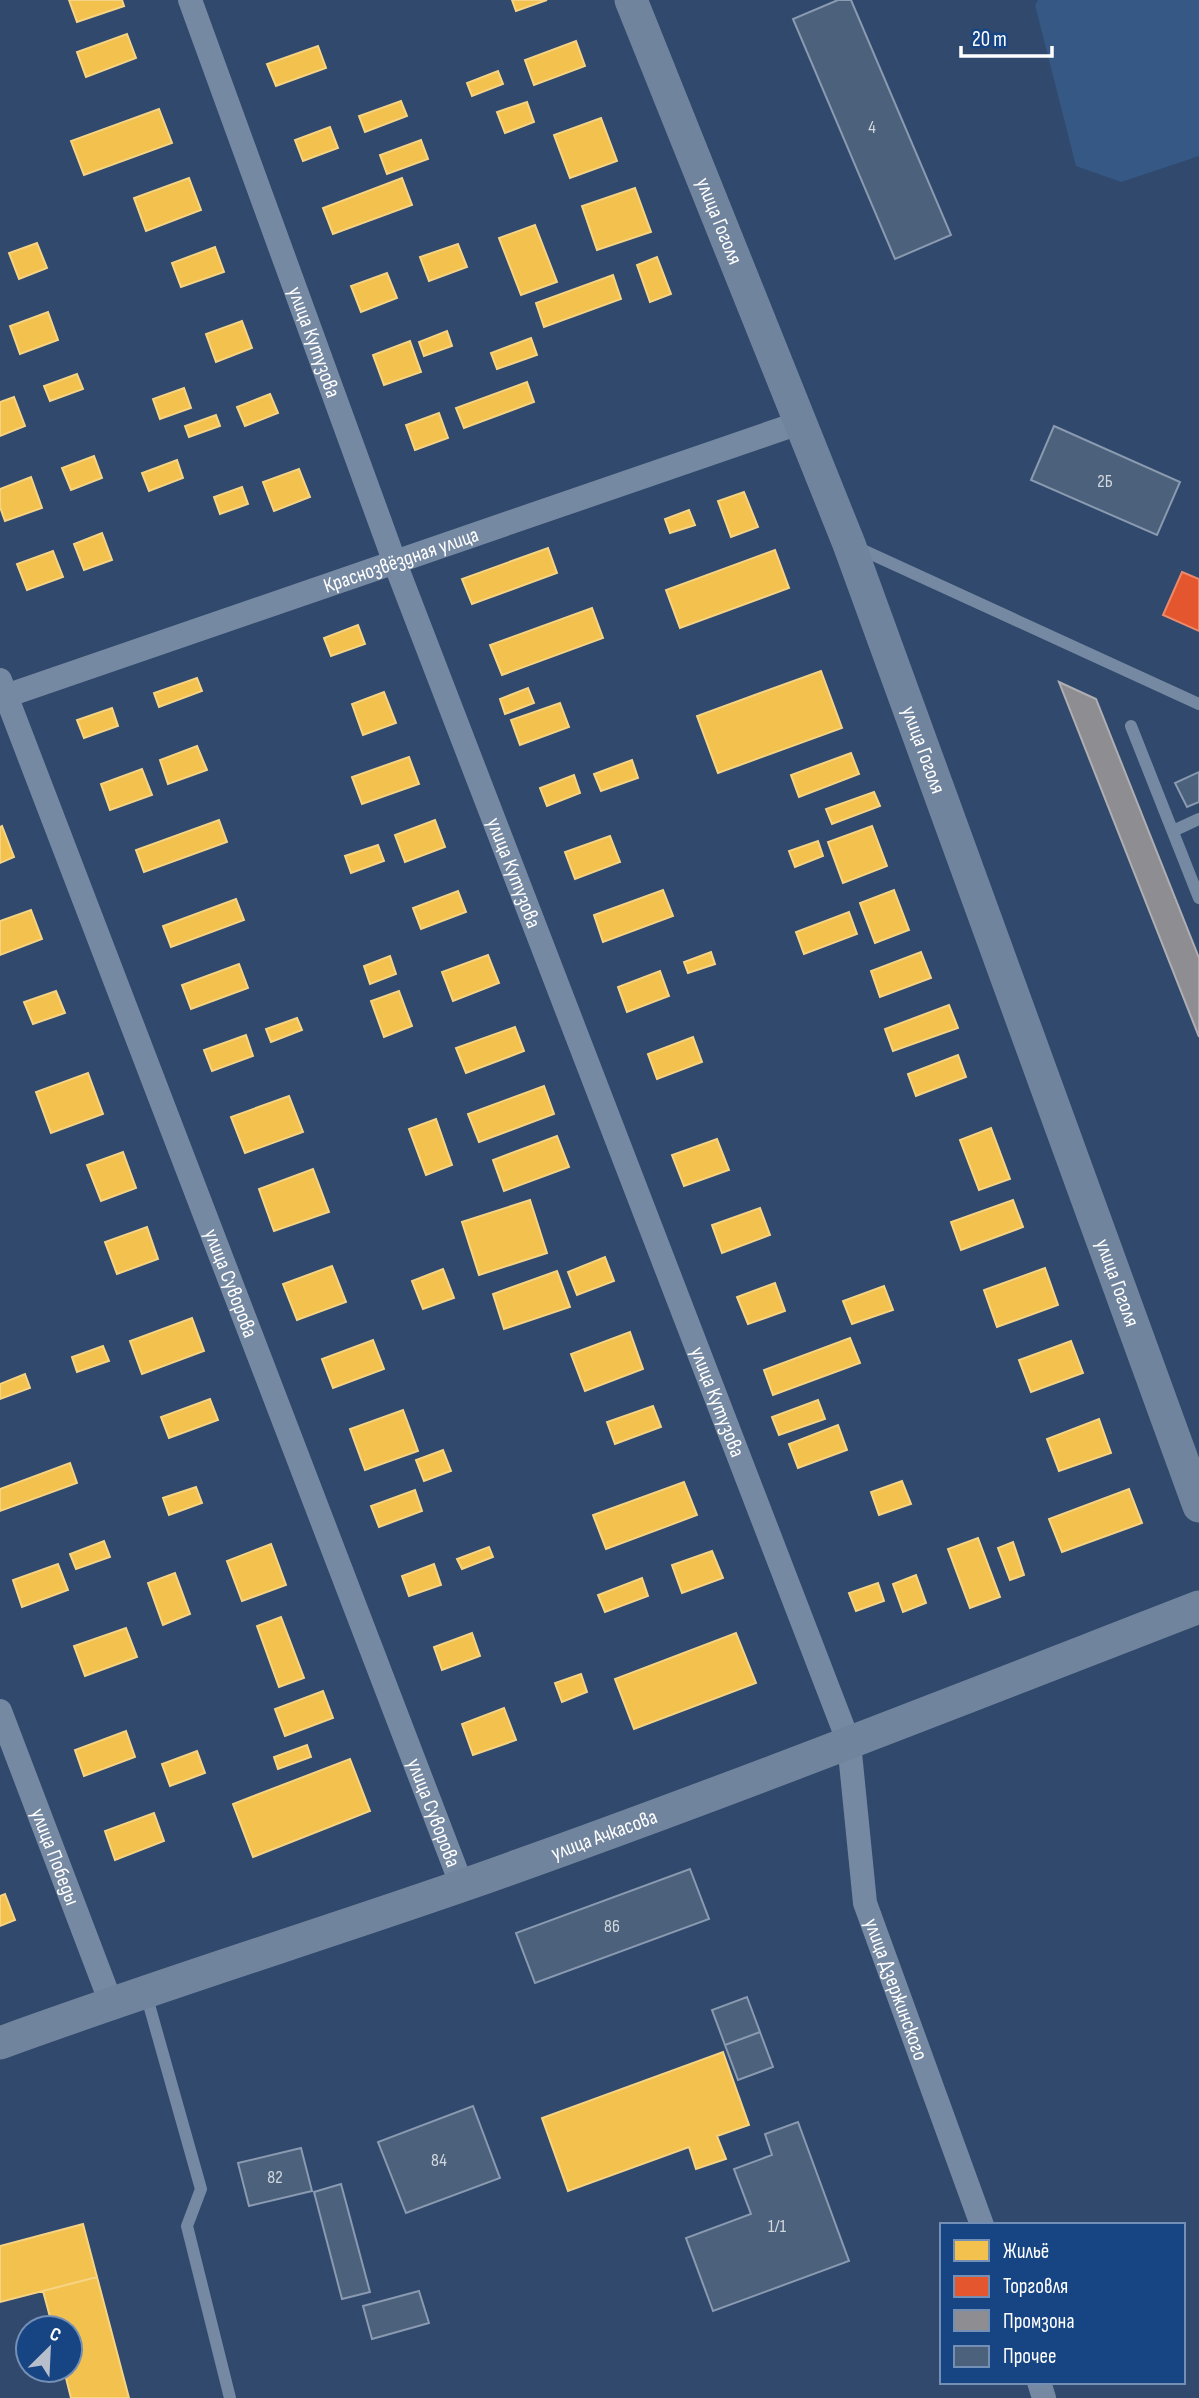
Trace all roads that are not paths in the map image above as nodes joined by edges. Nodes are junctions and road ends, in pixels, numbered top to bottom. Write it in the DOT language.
graph roads {
  1 [pos="190,0"];
  2 [pos="631,0"];
  3 [pos="802,422"];
  4 [pos="849,544"];
  5 [pos="396,564"];
  6 [pos="2,691"];
  7 [pos="1199,705"];
  8 [pos="1131,726"];
  9 [pos="1199,820"];
  10 [pos="1173,831"];
  11 [pos="1199,898"];
  12 [pos="1199,1506"];
  13 [pos="1199,1606"];
  14 [pos="0,1711"];
  15 [pos="849,1743"];
  16 [pos="462,1885"];
  17 [pos="146,1991"];
  18 [pos="111,2003"];
  19 [pos="0,2043"];
  20 [pos="981,2223"];
  21 [pos="230,2398"];
  1 -- 5 [label="street, улица Кутузова"];
  2 -- 3 [label="main road, улица Гоголя"];
  3 -- 4 [label="main road, улица Гоголя"];
  3 -- 5 [label="street, Краснозвёздная улица"];
  4 -- 7 [label="lane"];
  4 -- 12 [label="main road, улица Гоголя"];
  5 -- 6 [label="street, Краснозвёздная улица"];
  5 -- 15 [label="street, улица Кутузова"];
  6 -- 16 [label="street, улица Суворова"];
  8 -- 10 [label="lane"];
  9 -- 10 [label="lane"];
  10 -- 11 [label="lane"];
  13 -- 15 [label="main road, улица Ачкасова"];
  14 -- 18 [label="street, улица Победы"];
  15 -- 16 [label="main road, улица Ачкасова"];
  15 -- 20 [label="street, улица Дзержинского"];
  16 -- 17 [label="main road, улица Ачкасова"];
  17 -- 18 [label="main road, улица Ачкасова"];
  17 -- 21 [label="lane"];
  18 -- 19 [label="main road, улица Ачкасова"];
}
